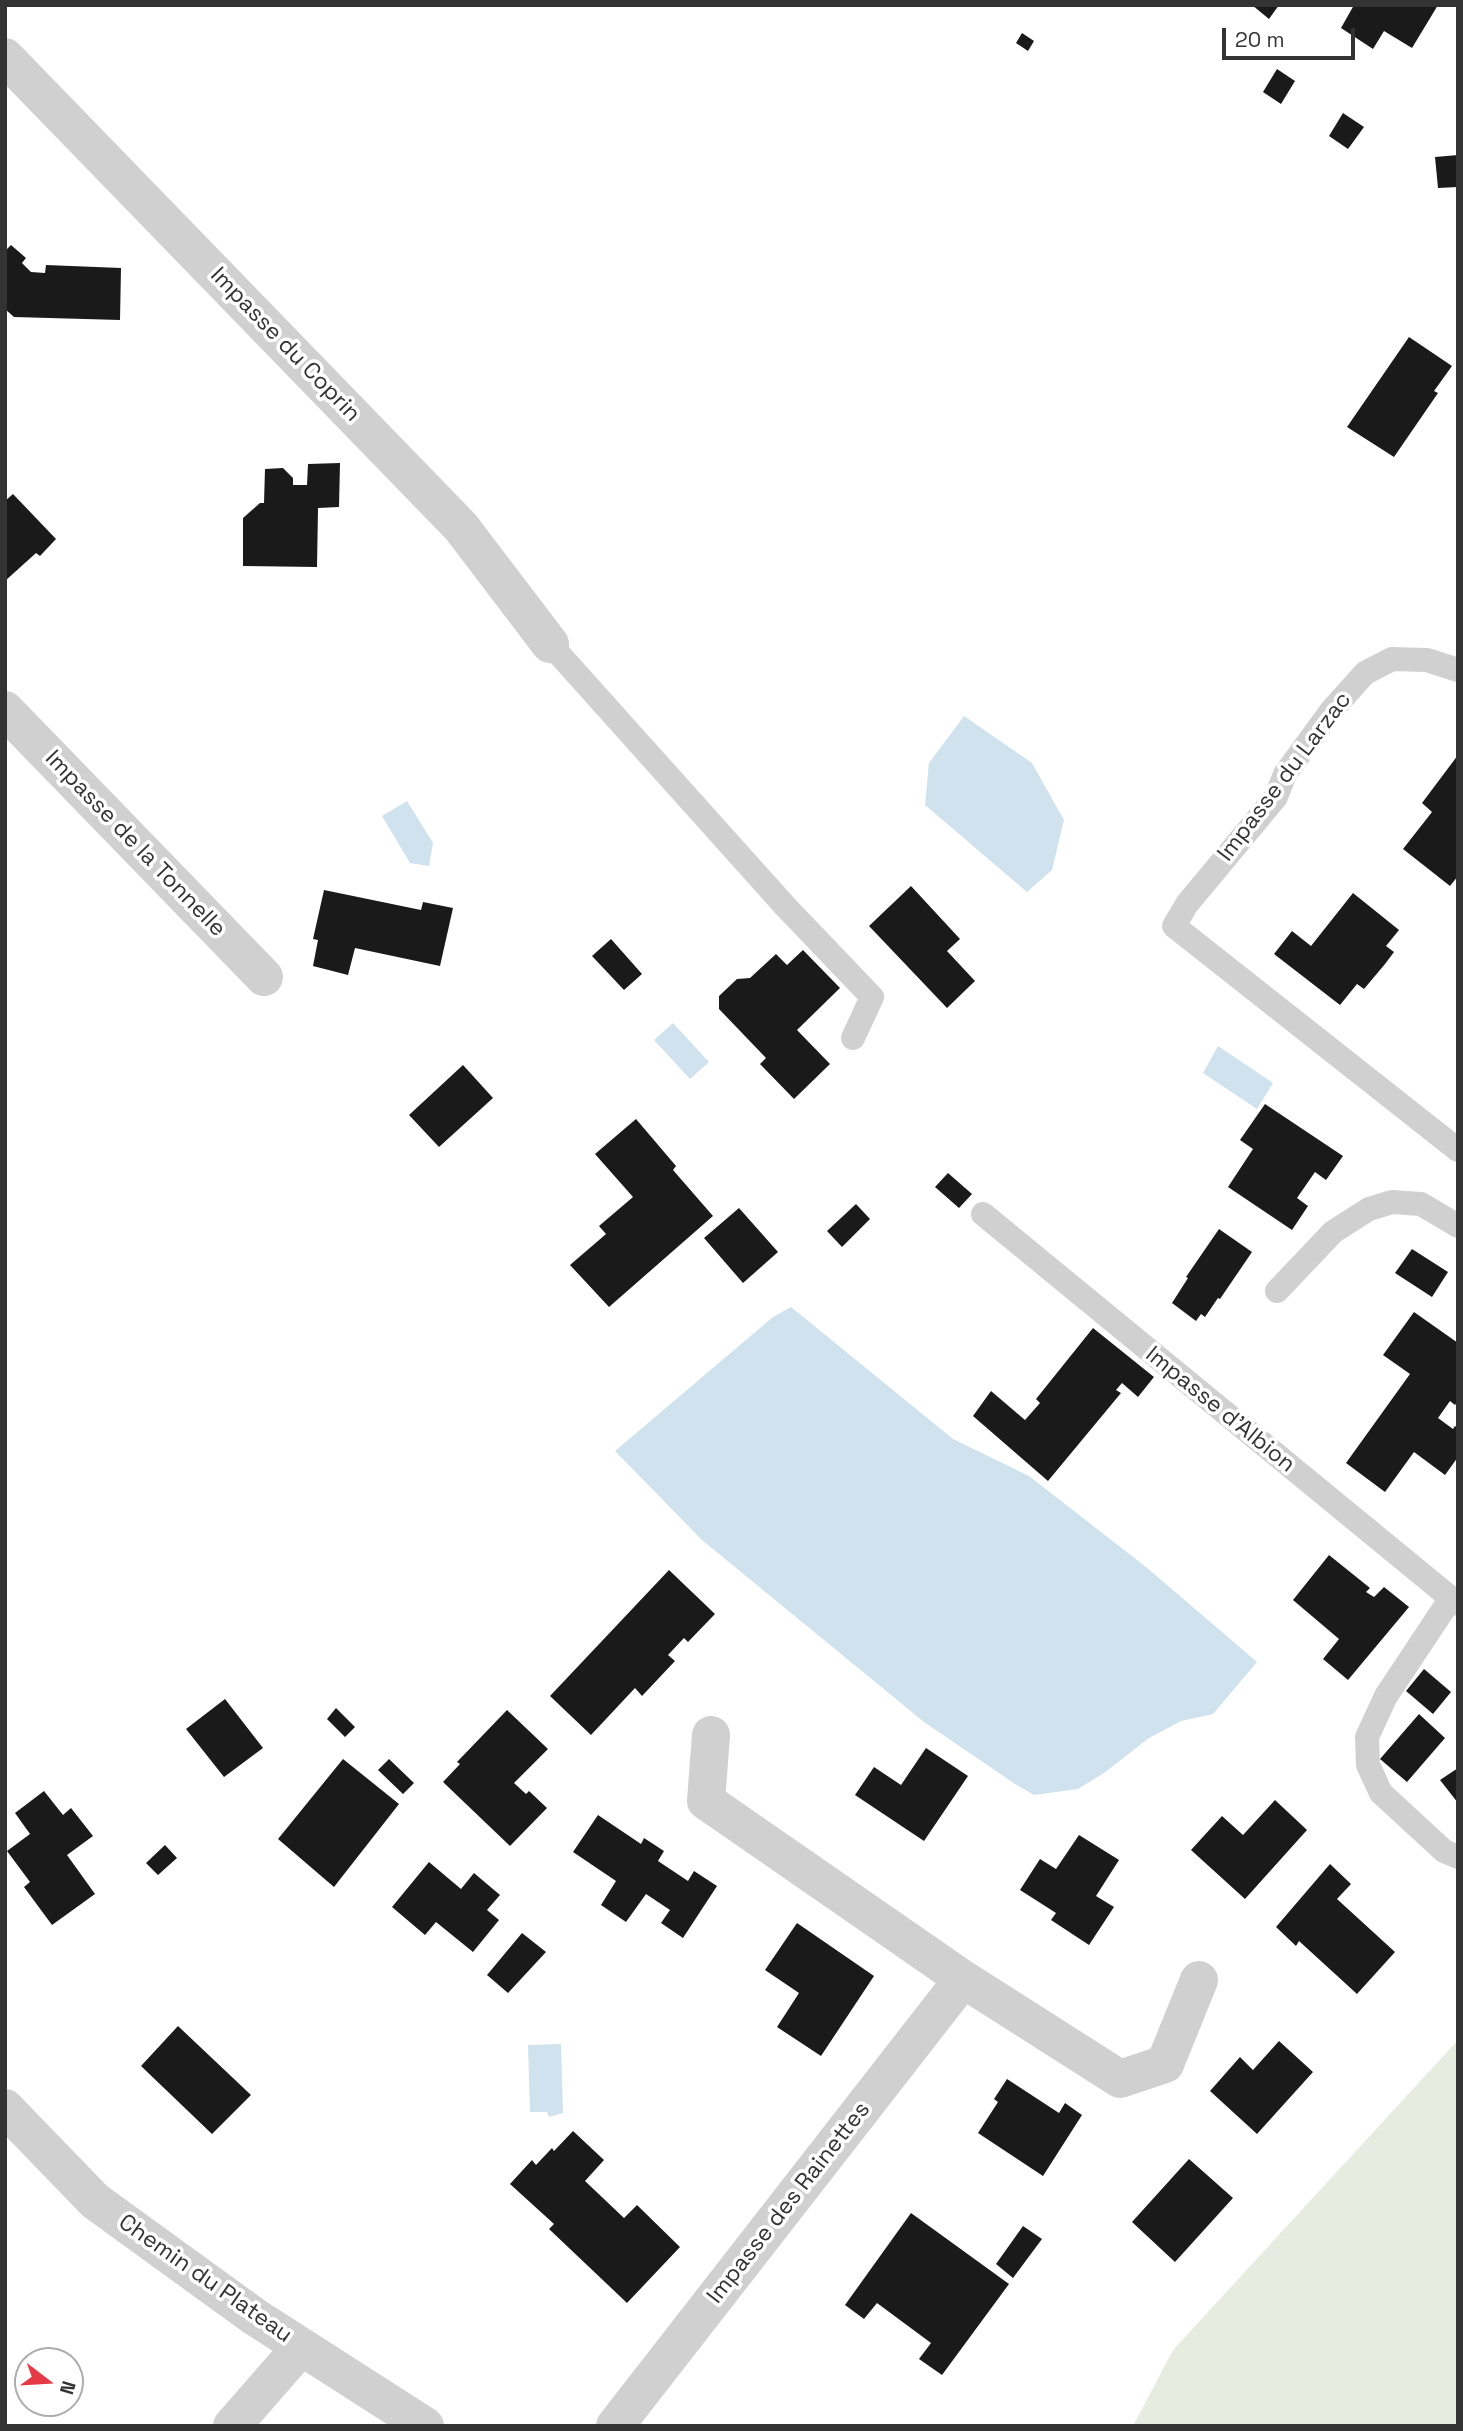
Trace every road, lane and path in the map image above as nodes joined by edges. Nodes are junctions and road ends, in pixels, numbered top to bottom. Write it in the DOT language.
graph roads {
  1 [pos="5,57"];
  2 [pos="550,644"];
  3 [pos="1458,670"];
  4 [pos="5,710"];
  5 [pos="264,977"];
  6 [pos="853,1038"];
  7 [pos="1458,1150"];
  8 [pos="984,1214"];
  9 [pos="1458,1226"];
  10 [pos="1277,1291"];
  11 [pos="1454,1601"];
  12 [pos="711,1735"];
  13 [pos="1458,1857"];
  14 [pos="962,1979"];
  15 [pos="1199,1980"];
  16 [pos="5,2108"];
  17 [pos="301,2347"];
  18 [pos="232,2426"];
  19 [pos="425,2426"];
  20 [pos="615,2426"];
  1 -- 2 [label="street, Impasse du Coprin"];
  2 -- 6 [label="lane"];
  3 -- 7 [label="lane, Impasse du Larzac"];
  4 -- 5 [label="street, Impasse de la Tonnelle"];
  8 -- 11 [label="lane, Impasse d'Albion"];
  9 -- 10 [label="lane"];
  11 -- 13 [label="lane"];
  12 -- 14 [label="street"];
  14 -- 15 [label="street"];
  14 -- 20 [label="street, Impasse des Rainettes"];
  16 -- 17 [label="street, Chemin du Plateau"];
  17 -- 18 [label="street"];
  17 -- 19 [label="street, Chemin du Plateau"];
}
